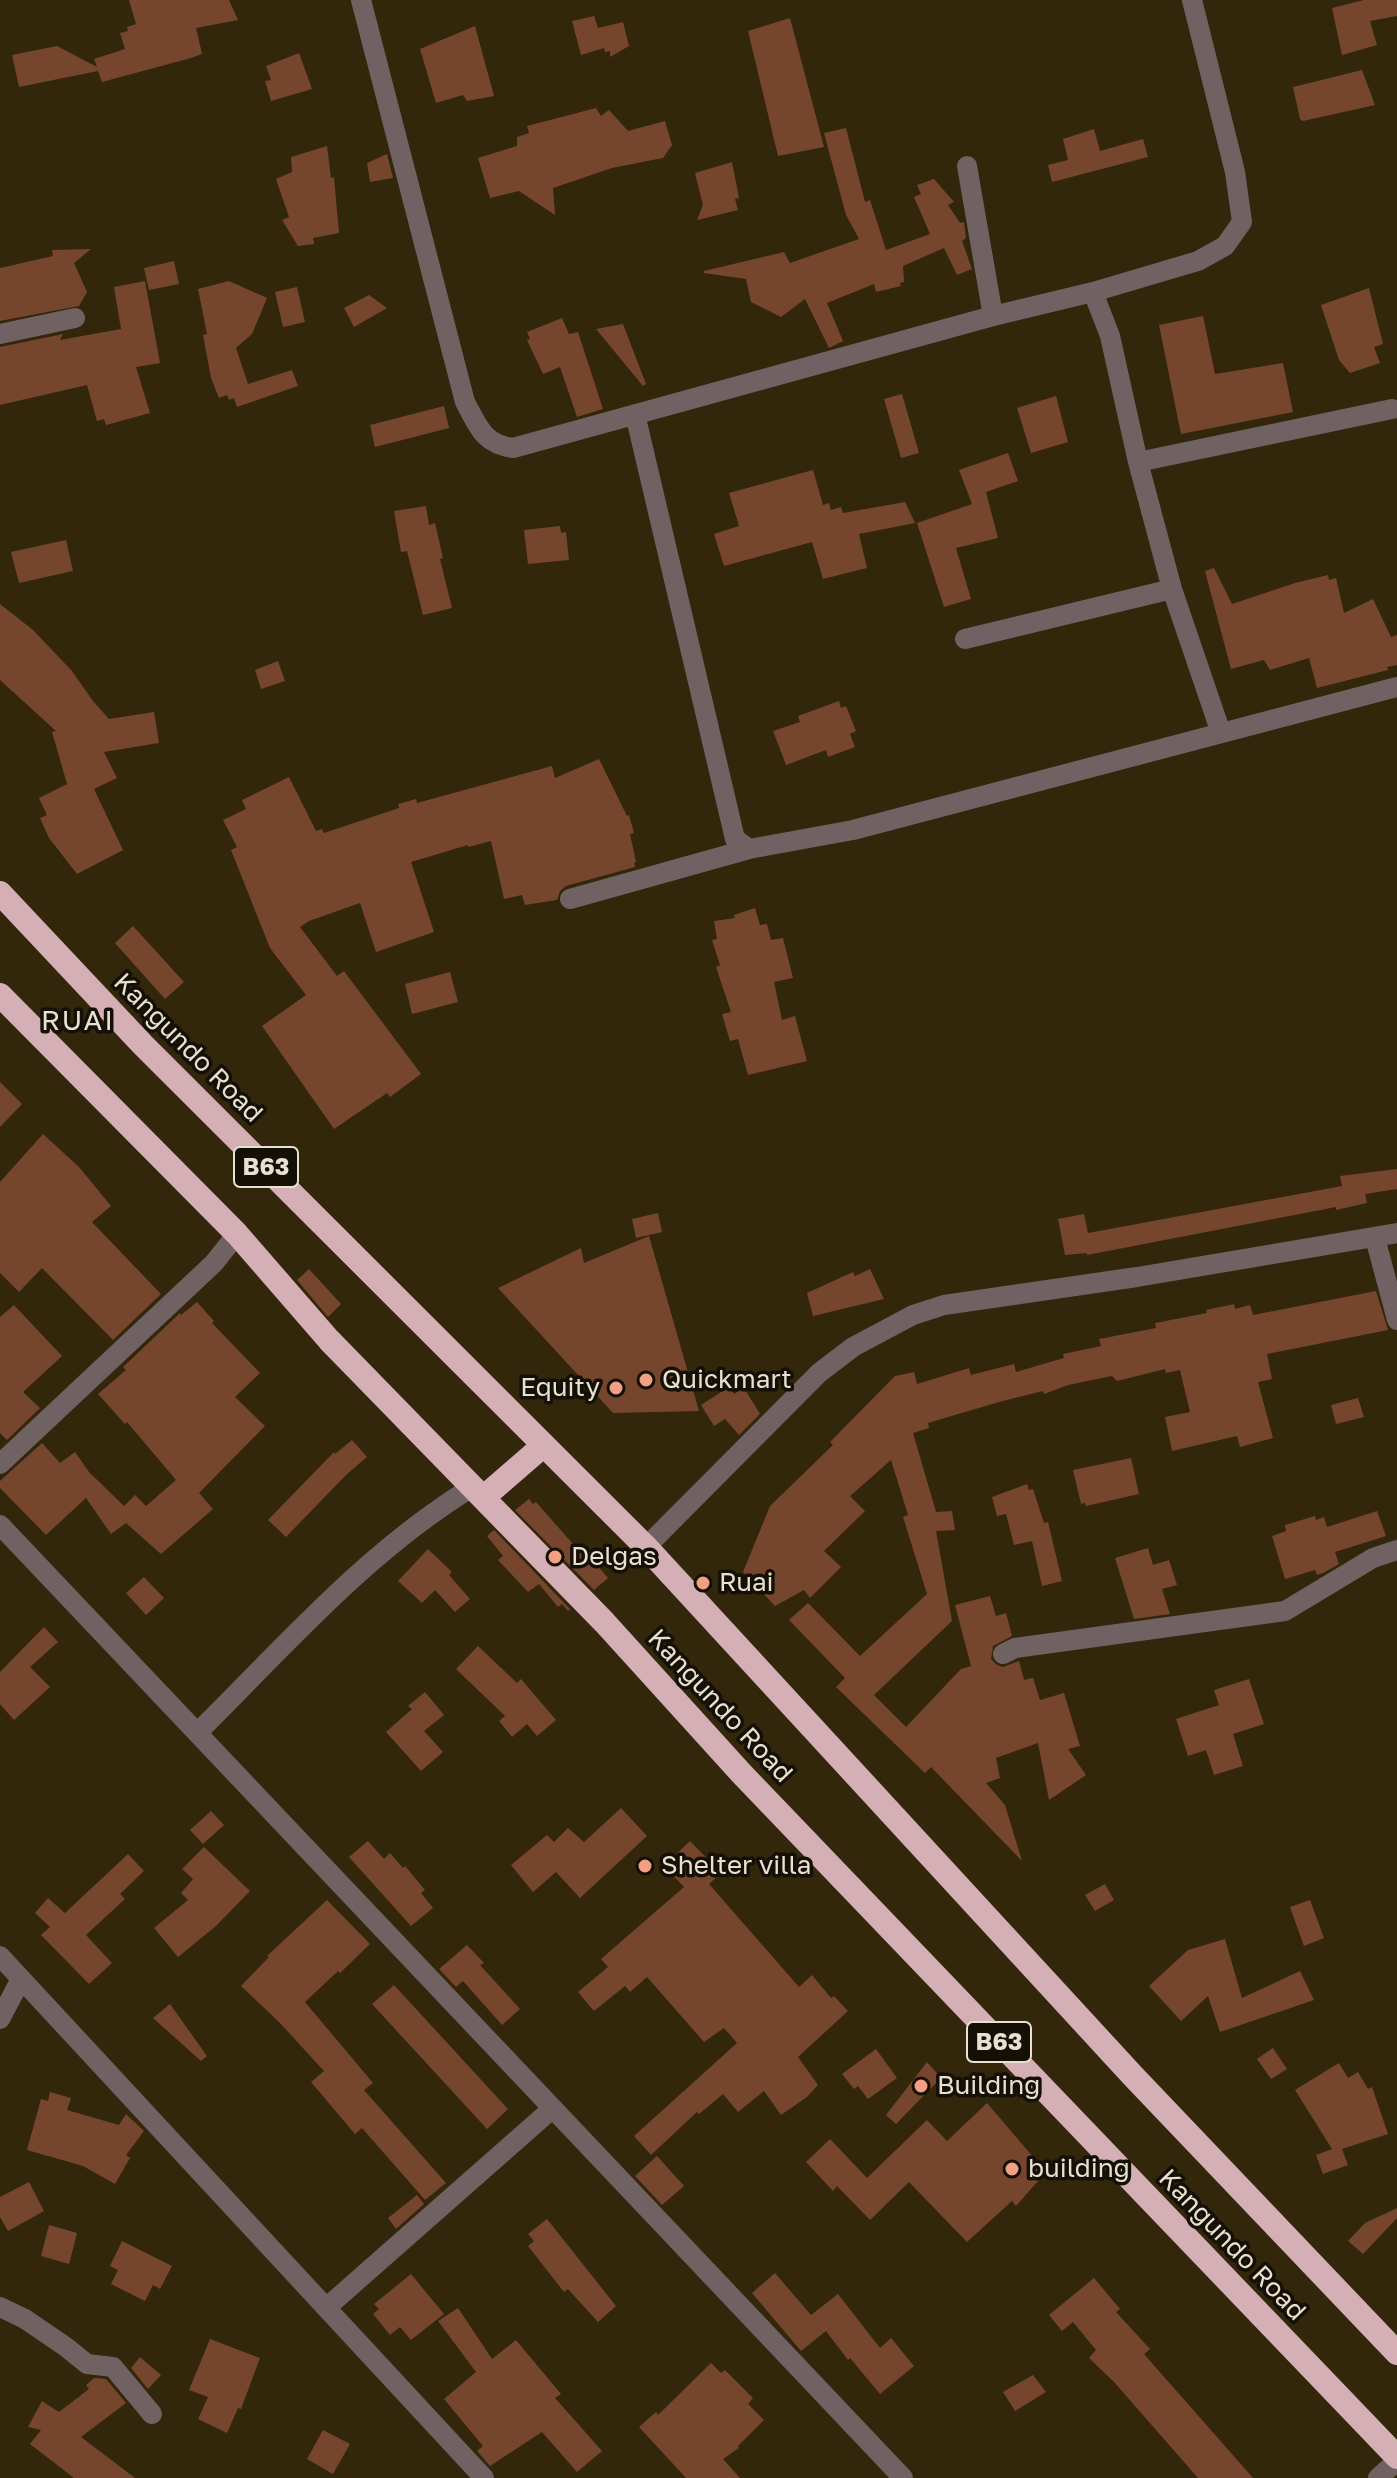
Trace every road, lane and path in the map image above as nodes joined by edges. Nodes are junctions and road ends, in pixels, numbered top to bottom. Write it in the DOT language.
graph roads {
  1 [pos="361,0"];
  2 [pos="1192,0"];
  3 [pos="967,166"];
  4 [pos="1093,292"];
  5 [pos="993,316"];
  6 [pos="75,318"];
  7 [pos="0,334"];
  8 [pos="1392,409"];
  9 [pos="635,414"];
  10 [pos="1138,462"];
  11 [pos="1172,589"];
  12 [pos="965,639"];
  13 [pos="1397,687"];
  14 [pos="1221,733"];
  15 [pos="749,849"];
  16 [pos="0,893"];
  17 [pos="570,899"];
  18 [pos="0,995"];
  19 [pos="1397,1233"];
  20 [pos="237,1234"];
  21 [pos="1375,1238"];
  22 [pos="1397,1320"];
  23 [pos="544,1445"];
  24 [pos="0,1464"];
  25 [pos="479,1492"];
  26 [pos="0,1525"];
  27 [pos="646,1547"];
  28 [pos="1397,1550"];
  29 [pos="1003,1654"];
  30 [pos="197,1733"];
  31 [pos="0,1956"];
  32 [pos="21,1979"];
  33 [pos="0,2019"];
  34 [pos="553,2108"];
  35 [pos="0,2307"];
  36 [pos="326,2308"];
  37 [pos="1397,2353"];
  38 [pos="152,2414"];
  39 [pos="1397,2459"];
  40 [pos="484,2478"];
  41 [pos="903,2478"];
  42 [pos="1378,2478"];
  1 -- 9 [label="street"];
  2 -- 4 [label="street"];
  3 -- 5 [label="street"];
  4 -- 5 [label="street"];
  4 -- 10 [label="street"];
  5 -- 9 [label="street"];
  6 -- 7 [label="street"];
  8 -- 10 [label="street"];
  9 -- 15 [label="street"];
  10 -- 11 [label="street"];
  11 -- 12 [label="street"];
  11 -- 14 [label="street"];
  13 -- 14 [label="street"];
  14 -- 15 [label="street"];
  15 -- 17 [label="street"];
  16 -- 23 [label="highway, Kangundo Road / B63"];
  18 -- 20 [label="highway, Kangundo Road / B63"];
  19 -- 21 [label="street"];
  20 -- 24 [label="street"];
  20 -- 25 [label="highway, Kangundo Road / B63"];
  21 -- 22 [label="street"];
  21 -- 27 [label="street"];
  23 -- 25 [label="highway"];
  23 -- 27 [label="highway, Kangundo Road / B63"];
  25 -- 30 [label="street"];
  25 -- 39 [label="highway, Kangundo Road / B63"];
  26 -- 30 [label="street"];
  27 -- 37 [label="highway, Kangundo Road / B63"];
  28 -- 29 [label="street"];
  30 -- 34 [label="street"];
  31 -- 32 [label="street"];
  32 -- 33 [label="street"];
  32 -- 36 [label="street"];
  34 -- 36 [label="street"];
  34 -- 41 [label="street"];
  35 -- 38 [label="street"];
  36 -- 40 [label="street"];
  39 -- 42 [label="street"];
}
